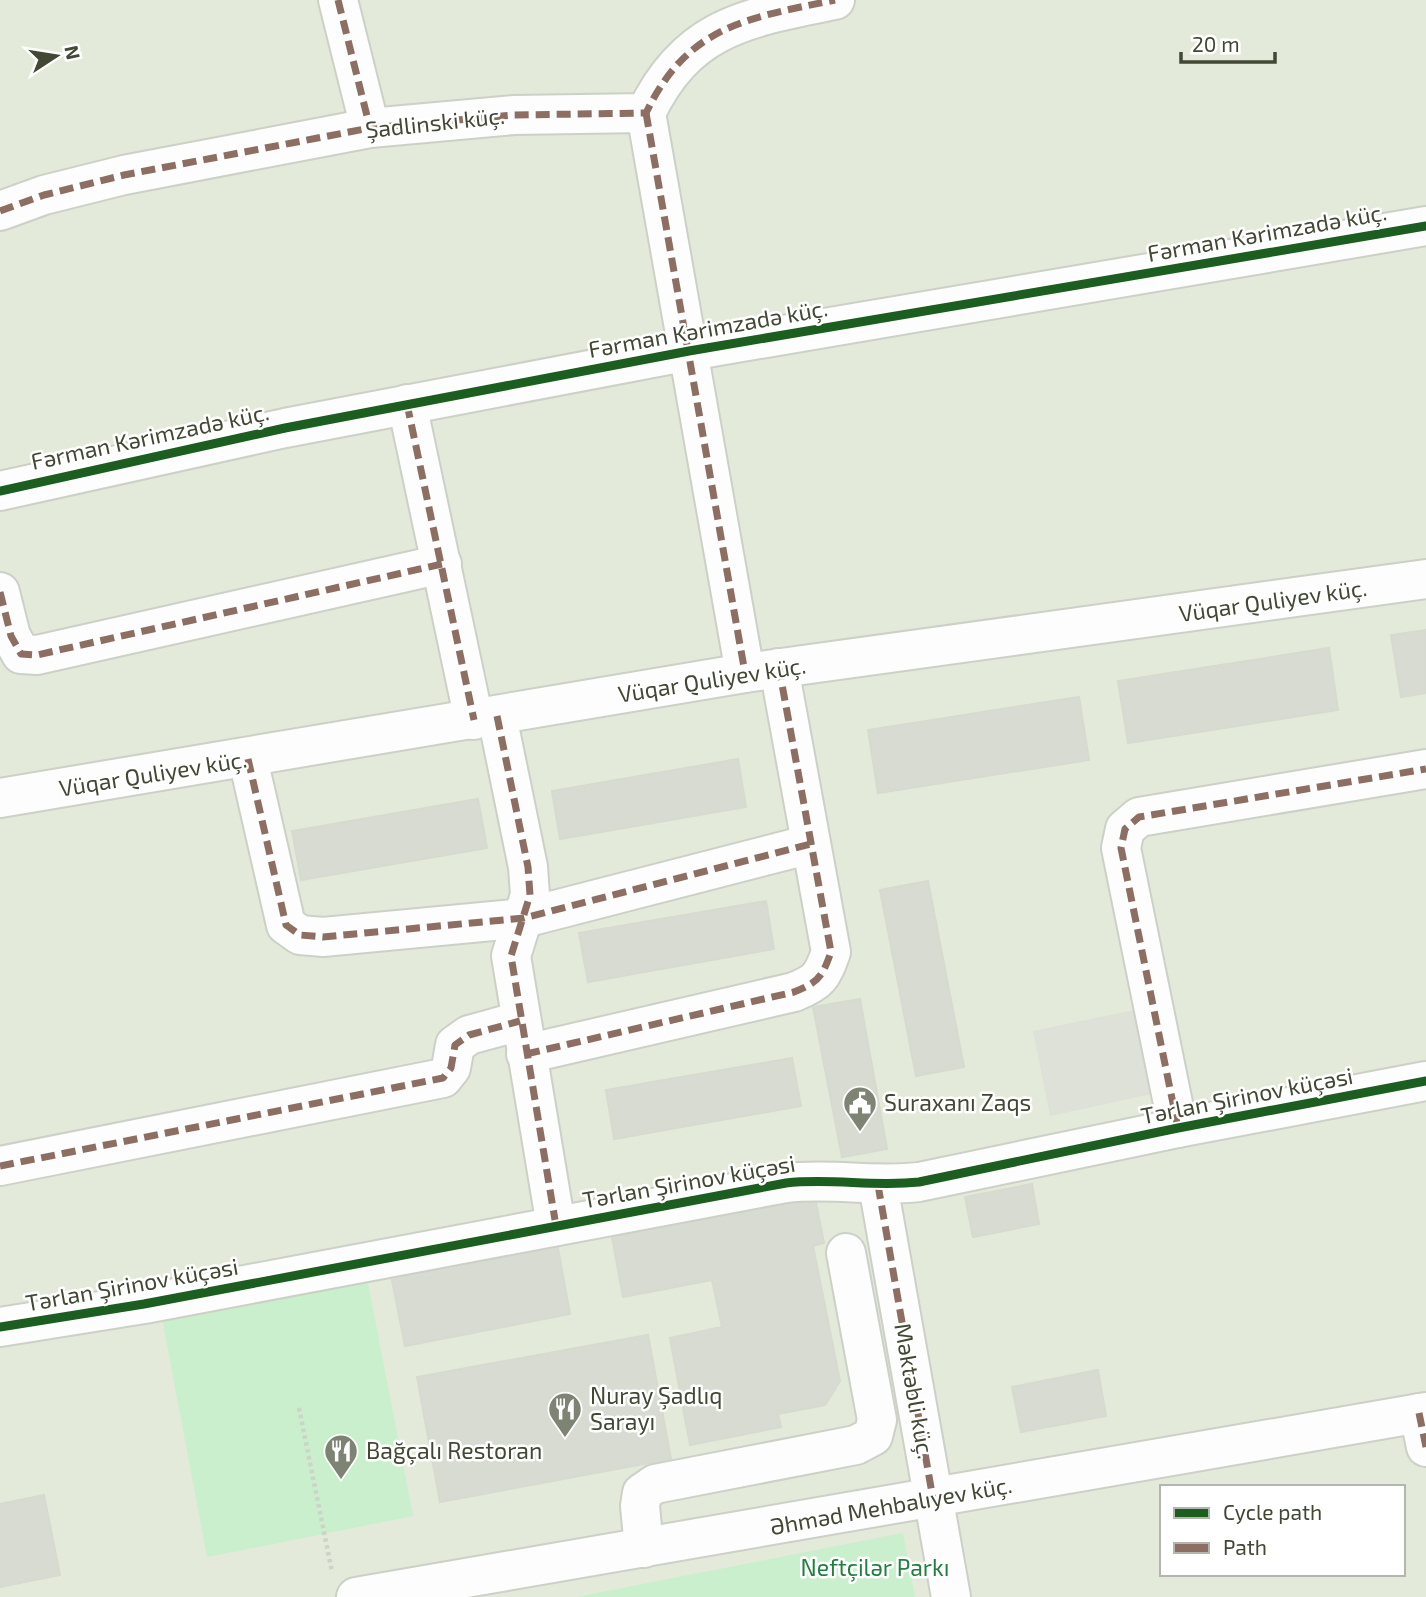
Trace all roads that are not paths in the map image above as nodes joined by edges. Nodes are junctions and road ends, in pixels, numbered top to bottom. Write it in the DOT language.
graph roads {
  1 [pos="338,0"];
  2 [pos="835,0"];
  3 [pos="646,113"];
  4 [pos="370,128"];
  5 [pos="0,211"];
  6 [pos="1426,226"];
  7 [pos="689,351"];
  8 [pos="407,404"];
  9 [pos="0,491"];
  10 [pos="442,564"];
  11 [pos="1426,579"];
  12 [pos="0,592"];
  13 [pos="762,671"];
  14 [pos="486,718"];
  15 [pos="248,759"];
  16 [pos="1426,769"];
  17 [pos="0,799"];
  18 [pos="811,844"];
  19 [pos="524,918"];
  20 [pos="523,1037"];
  21 [pos="1426,1081"];
  22 [pos="1178,1128"];
  23 [pos="0,1166"];
  24 [pos="878,1185"];
  25 [pos="556,1226"];
  26 [pos="846,1253"];
  27 [pos="0,1327"];
  28 [pos="1424,1424"];
  29 [pos="933,1499"];
  30 [pos="644,1548"];
  31 [pos="345,1590"];
  32 [pos="951,1597"];
  1 -- 4 [label="street"];
  2 -- 3 [label="street"];
  3 -- 4 [label="street, Şadlinski küç."];
  3 -- 7 [label="street"];
  4 -- 5 [label="street, Şadlinski küç."];
  6 -- 7 [label="street, Fərman Kərimzadə küç."];
  7 -- 8 [label="street, Fərman Kərimzadə küç."];
  7 -- 13 [label="street"];
  8 -- 9 [label="street, Fərman Kərimzadə küç."];
  8 -- 10 [label="street"];
  10 -- 12 [label="street"];
  10 -- 14 [label="street"];
  11 -- 13 [label="street, Vüqar Quliyev küç."];
  13 -- 14 [label="street, Vüqar Quliyev küç."];
  13 -- 18 [label="street"];
  14 -- 15 [label="street, Vüqar Quliyev küç."];
  14 -- 19 [label="street"];
  15 -- 17 [label="street, Vüqar Quliyev küç."];
  15 -- 19 [label="street"];
  16 -- 22 [label="street"];
  18 -- 19 [label="street"];
  18 -- 20 [label="street"];
  19 -- 20 [label="street"];
  20 -- 23 [label="street"];
  20 -- 25 [label="street"];
  21 -- 22 [label="street, Tərlan Şirinov küçəsi"];
  22 -- 24 [label="street, Tərlan Şirinov küçəsi"];
  24 -- 25 [label="street, Tərlan Şirinov küçəsi"];
  24 -- 29 [label="street, Məktəbli küç."];
  25 -- 27 [label="street, Tərlan Şirinov küçəsi"];
  26 -- 30 [label="street"];
  28 -- 29 [label="street, Əhməd Mehbalıyev küç."];
  29 -- 30 [label="street, Əhməd Mehbalıyev küç."];
  29 -- 32 [label="street, Məktəbli küç."];
  30 -- 31 [label="street, Əhməd Mehbalıyev küç."];
}
